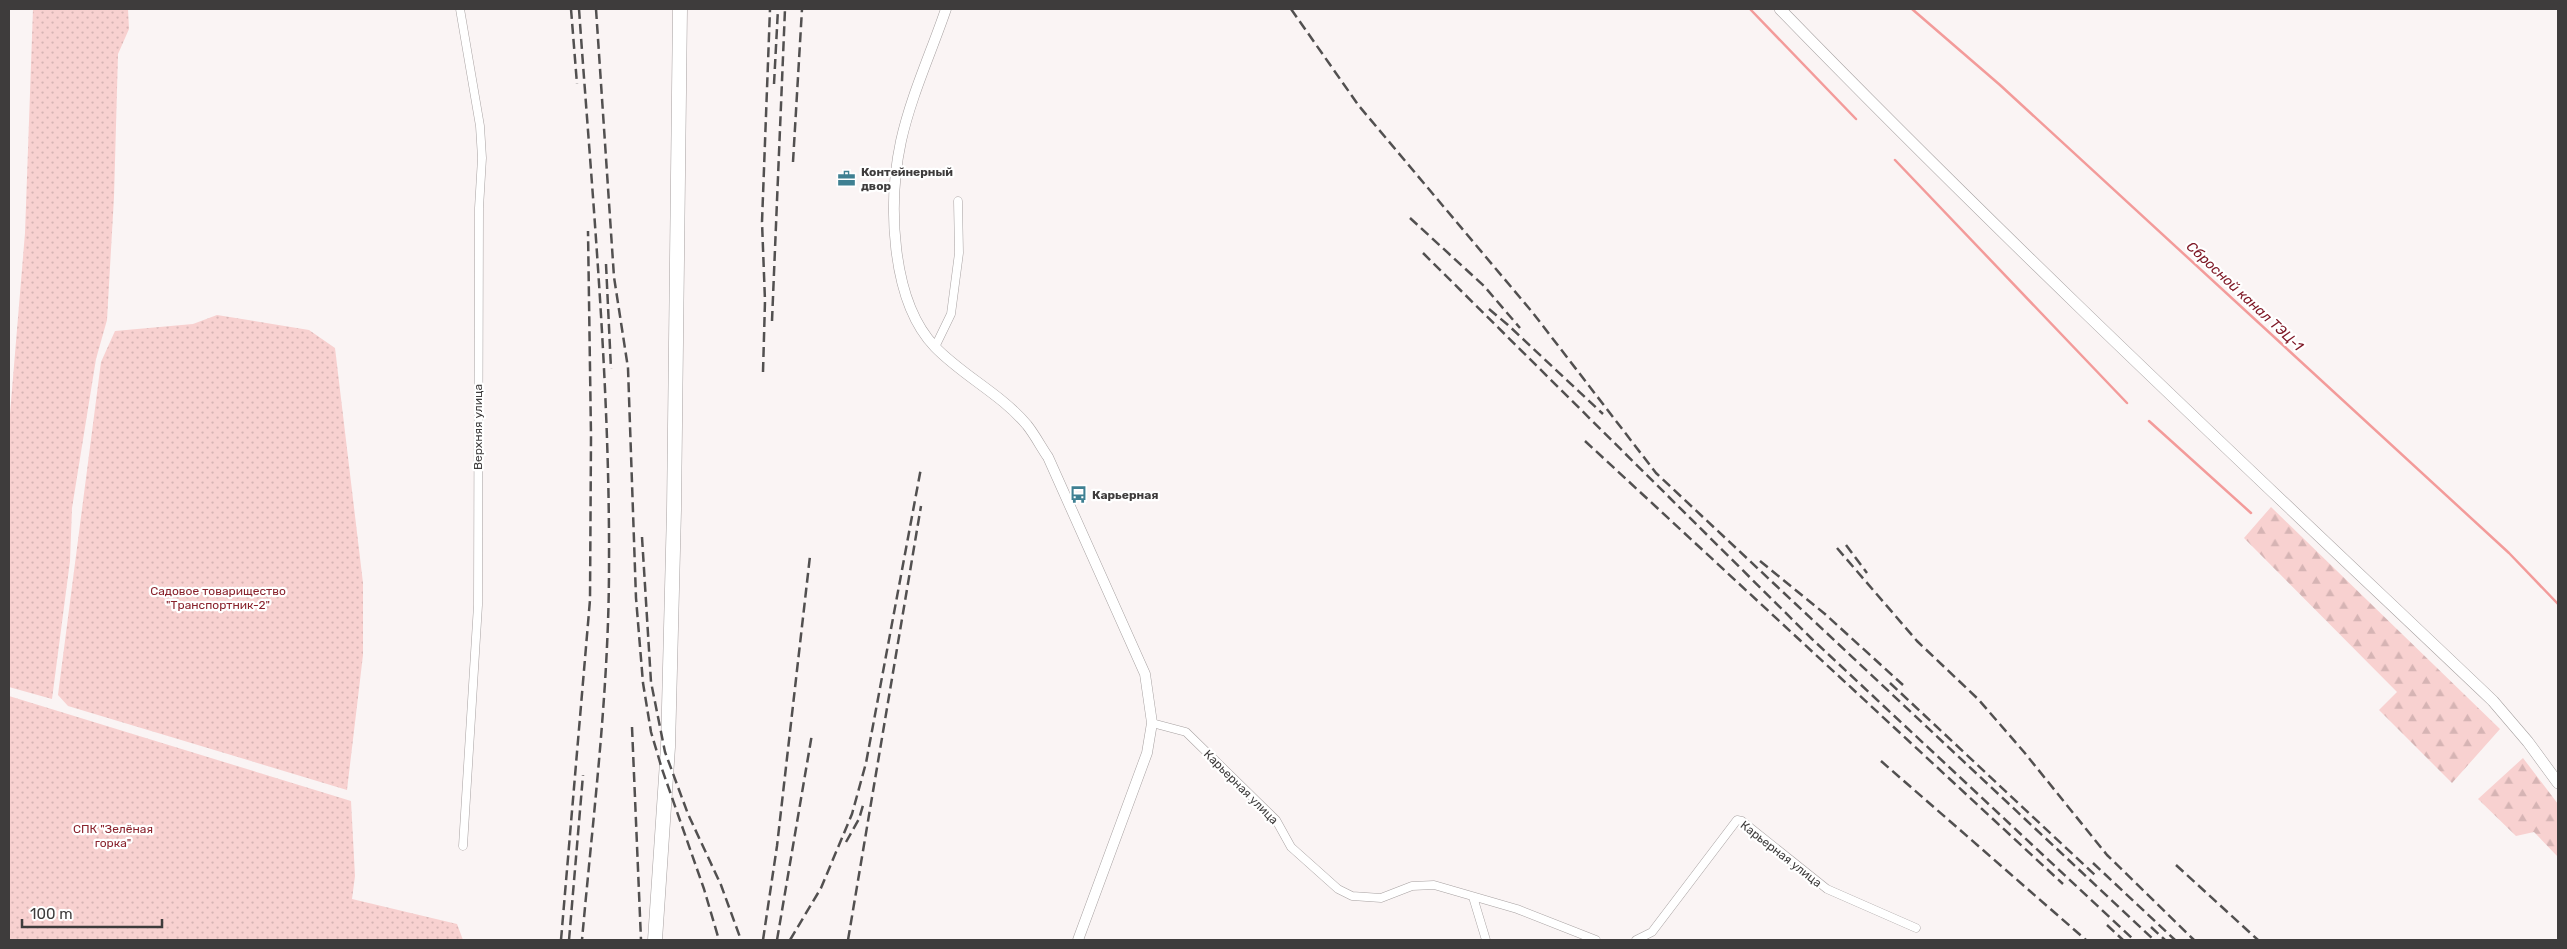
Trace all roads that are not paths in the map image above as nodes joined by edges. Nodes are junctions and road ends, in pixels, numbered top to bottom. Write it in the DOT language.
graph roads {
  1 [pos="460,9"];
  2 [pos="680,9"];
  3 [pos="946,9"];
  4 [pos="1780,9"];
  5 [pos="958,201"];
  6 [pos="935,347"];
  7 [pos="1152,723"];
  8 [pos="2558,783"];
  9 [pos="463,846"];
  10 [pos="1473,897"];
  11 [pos="1916,928"];
  12 [pos="655,940"];
  13 [pos="1078,940"];
  14 [pos="1486,940"];
  15 [pos="1596,940"];
  16 [pos="1636,940"];
  1 -- 9 [label="street, Верхняя улица"];
  2 -- 12 [label="highway"];
  3 -- 6 [label="street"];
  4 -- 8 [label="main road"];
  5 -- 6 [label="street"];
  6 -- 7 [label="street"];
  7 -- 10 [label="street, Карьерная улица"];
  7 -- 13 [label="street"];
  10 -- 14 [label="street"];
  10 -- 15 [label="street, Карьерная улица"];
  11 -- 16 [label="street, Карьерная улица"];
}
